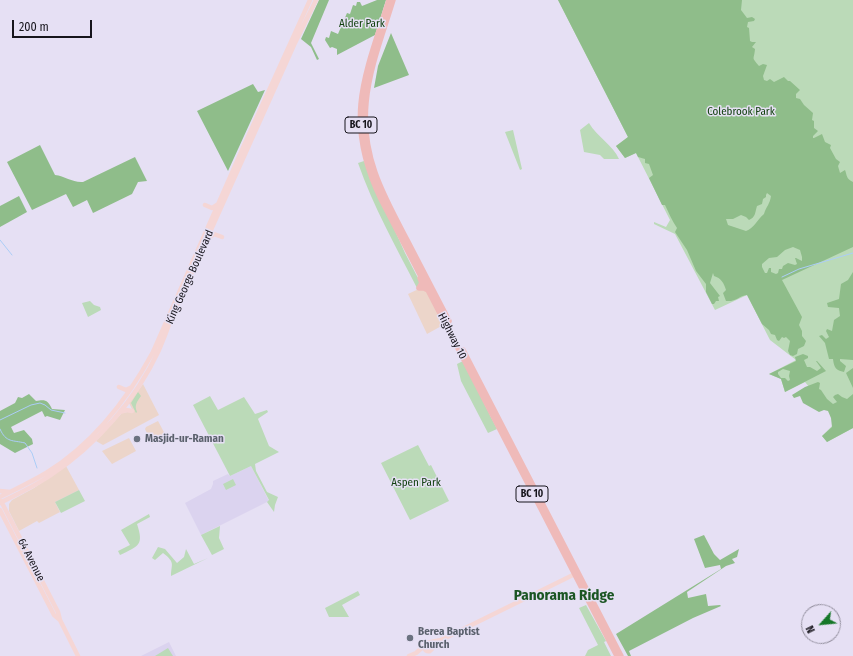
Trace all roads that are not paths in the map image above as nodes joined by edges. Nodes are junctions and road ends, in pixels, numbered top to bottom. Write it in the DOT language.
graph roads {
  1 [pos="310,0"];
  2 [pos="316,0"];
  3 [pos="389,0"];
  4 [pos="393,0"];
  5 [pos="219,203"];
  6 [pos="205,205"];
  7 [pos="222,237"];
  8 [pos="207,240"];
  9 [pos="136,382"];
  10 [pos="120,388"];
  11 [pos="132,411"];
  12 [pos="120,412"];
  13 [pos="0,491"];
  14 [pos="10,492"];
  15 [pos="0,500"];
  16 [pos="0,511"];
  17 [pos="576,574"];
  18 [pos="60,620"];
  19 [pos="441,640"];
  20 [pos="431,643"];
  21 [pos="424,646"];
  22 [pos="433,649"];
  23 [pos="427,651"];
  24 [pos="416,653"];
  25 [pos="78,656"];
  26 [pos="410,656"];
  27 [pos="617,656"];
  28 [pos="621,656"];
  1 -- 5 [label="main road, King George Boulevard"];
  2 -- 8 [label="main road, King George Boulevard"];
  3 -- 17 [label="highway, Highway 10 / BC 10"];
  4 -- 17 [label="highway, Highway 10 / BC 10"];
  5 -- 6 [label="main road"];
  5 -- 9 [label="main road, King George Boulevard"];
  7 -- 8 [label="main road"];
  8 -- 12 [label="main road, King George Boulevard"];
  9 -- 10 [label="main road"];
  9 -- 14 [label="main road, King George Boulevard"];
  11 -- 12 [label="main road"];
  12 -- 15 [label="main road, King George Boulevard"];
  13 -- 14 [label="main road"];
  14 -- 15 [label="main road, King George Boulevard"];
  15 -- 18 [label="main road, 64 Avenue"];
  16 -- 18 [label="main road, 64 Avenue"];
  17 -- 19 [label="main road"];
  17 -- 27 [label="highway, Highway 10 / BC 10"];
  17 -- 28 [label="highway, Highway 10 / BC 10"];
  18 -- 25 [label="main road, 64 Avenue"];
  19 -- 20 [label="main road"];
  19 -- 22 [label="main road"];
  20 -- 21 [label="main road"];
  20 -- 22 [label="main road"];
  21 -- 23 [label="main road"];
  21 -- 24 [label="main road"];
  22 -- 23 [label="main road"];
  23 -- 24 [label="main road"];
  24 -- 26 [label="main road"];
}
